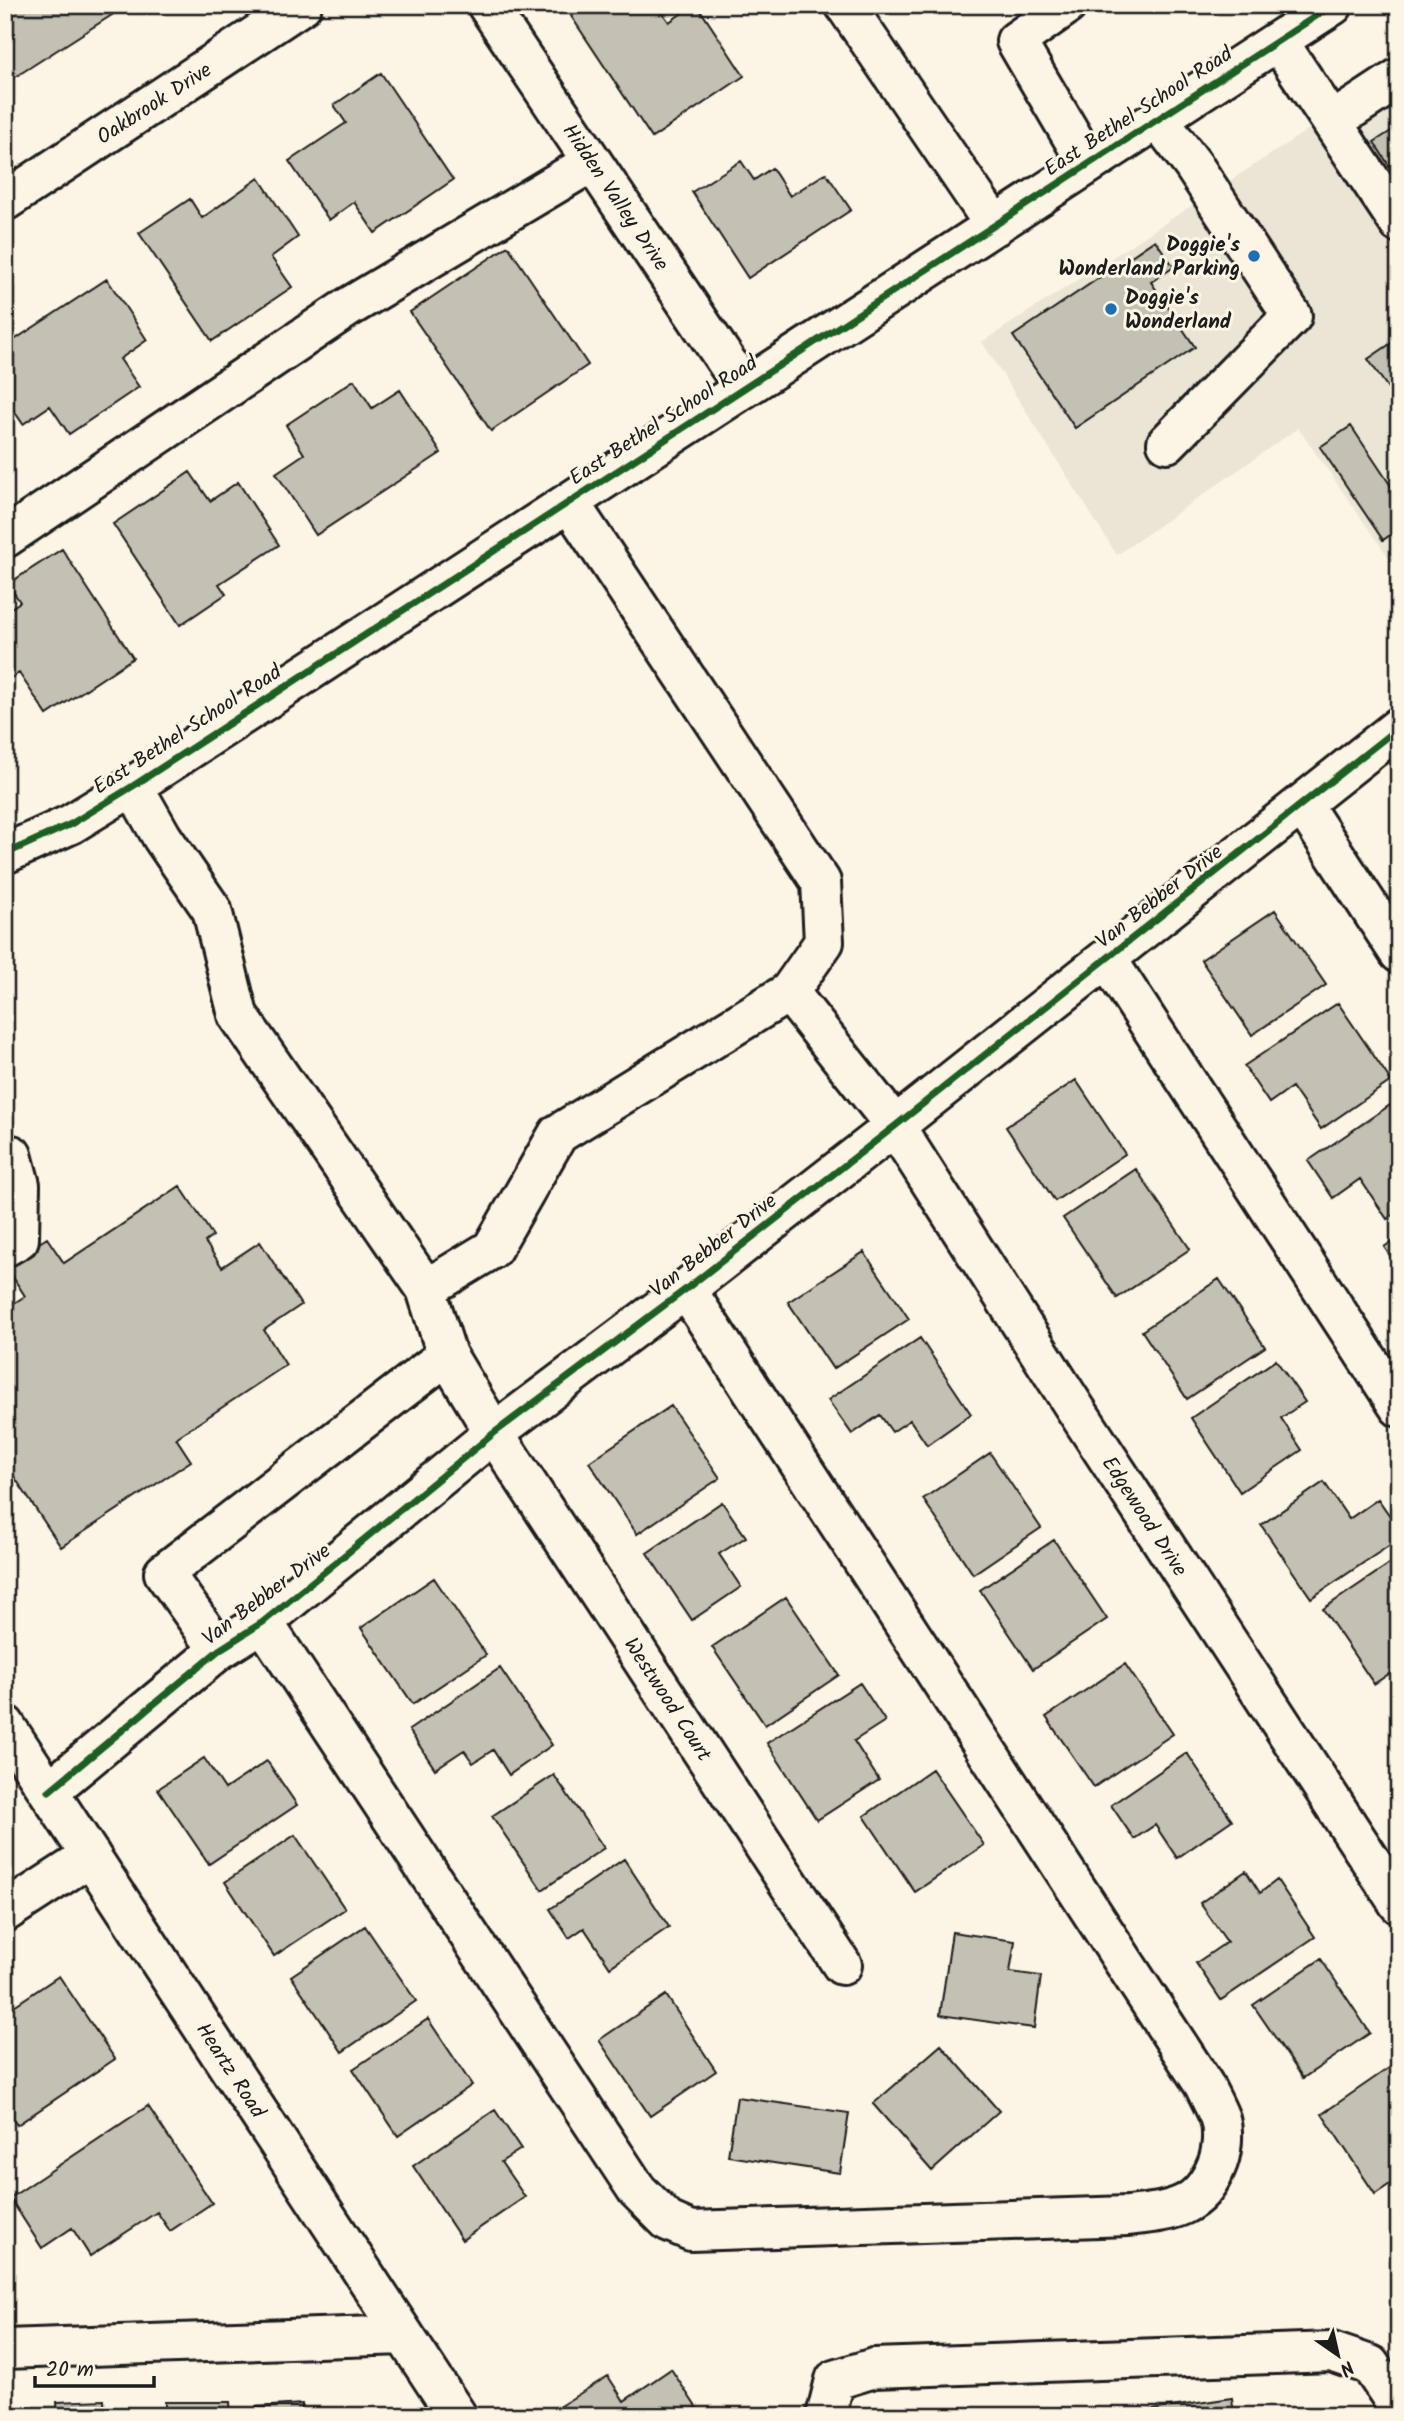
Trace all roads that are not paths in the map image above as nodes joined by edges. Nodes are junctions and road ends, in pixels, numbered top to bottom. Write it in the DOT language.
graph roads {
  1 [pos="302,5"];
  2 [pos="487,5"];
  3 [pos="845,5"];
  4 [pos="1068,5"];
  5 [pos="1333,5"];
  6 [pos="1278,41"];
  7 [pos="1399,78"];
  8 [pos="1158,119"];
  9 [pos="1332,122"];
  10 [pos="593,162"];
  11 [pos="1088,164"];
  12 [pos="5,201"];
  13 [pos="1399,223"];
  14 [pos="995,226"];
  15 [pos="744,388"];
  16 [pos="1167,443"];
  17 [pos="569,502"];
  18 [pos="5,538"];
  19 [pos="1399,727"];
  20 [pos="133,786"];
  21 [pos="1302,804"];
  22 [pos="5,853"];
  23 [pos="1399,953"];
  24 [pos="1107,959"];
  25 [pos="789,992"];
  26 [pos="895,1126"];
  27 [pos="12,1155"];
  28 [pos="5,1247"];
  29 [pos="426,1289"];
  30 [pos="685,1289"];
  31 [pos="447,1355"];
  32 [pos="1399,1407"];
  33 [pos="494,1433"];
  34 [pos="262,1622"];
  35 [pos="219,1650"];
  36 [pos="5,1725"];
  37 [pos="49,1791"];
  38 [pos="91,1856"];
  39 [pos="1399,1904"];
  40 [pos="5,1912"];
  41 [pos="842,1965"];
  42 [pos="404,2334"];
  43 [pos="5,2349"];
  44 [pos="1399,2408"];
  45 [pos="457,2416"];
  46 [pos="826,2416"];
  1 -- 12 [label="street, Oakbrook Drive"];
  2 -- 10 [label="street, Hidden Valley Drive"];
  3 -- 14 [label="street"];
  4 -- 11 [label="street"];
  5 -- 6 [label="street, East Bethel School Road"];
  6 -- 8 [label="street, East Bethel School Road"];
  6 -- 9 [label="street"];
  7 -- 9 [label="street"];
  8 -- 11 [label="street, East Bethel School Road"];
  8 -- 16 [label="street"];
  9 -- 13 [label="street"];
  10 -- 15 [label="street, Hidden Valley Drive"];
  10 -- 18 [label="street"];
  11 -- 14 [label="street, East Bethel School Road"];
  14 -- 15 [label="street, East Bethel School Road"];
  15 -- 17 [label="street, East Bethel School Road"];
  17 -- 20 [label="street, East Bethel School Road"];
  17 -- 25 [label="street"];
  19 -- 21 [label="street, Van Bebber Drive"];
  20 -- 22 [label="street, East Bethel School Road"];
  20 -- 29 [label="street, Westwood Court"];
  21 -- 23 [label="street"];
  21 -- 24 [label="street, Van Bebber Drive"];
  24 -- 26 [label="street, Van Bebber Drive"];
  24 -- 32 [label="street"];
  25 -- 26 [label="street, Edgewood Drive"];
  25 -- 29 [label="street"];
  26 -- 30 [label="street, Van Bebber Drive"];
  26 -- 39 [label="street, Edgewood Drive"];
  27 -- 28 [label="street"];
  29 -- 31 [label="street, Westwood Court"];
  30 -- 33 [label="street, Van Bebber Drive"];
  30 -- 34 [label="street"];
  31 -- 33 [label="street, Westwood Court"];
  31 -- 35 [label="street"];
  33 -- 34 [label="street, Van Bebber Drive"];
  33 -- 41 [label="street, Westwood Court"];
  34 -- 35 [label="street, Van Bebber Drive"];
  35 -- 37 [label="street, Van Bebber Drive"];
  36 -- 37 [label="street, Heartz Road"];
  37 -- 38 [label="street, Heartz Road"];
  38 -- 40 [label="street"];
  38 -- 42 [label="street, Heartz Road"];
  42 -- 43 [label="street"];
  42 -- 45 [label="street, Heartz Road"];
  44 -- 46 [label="street"];
}
